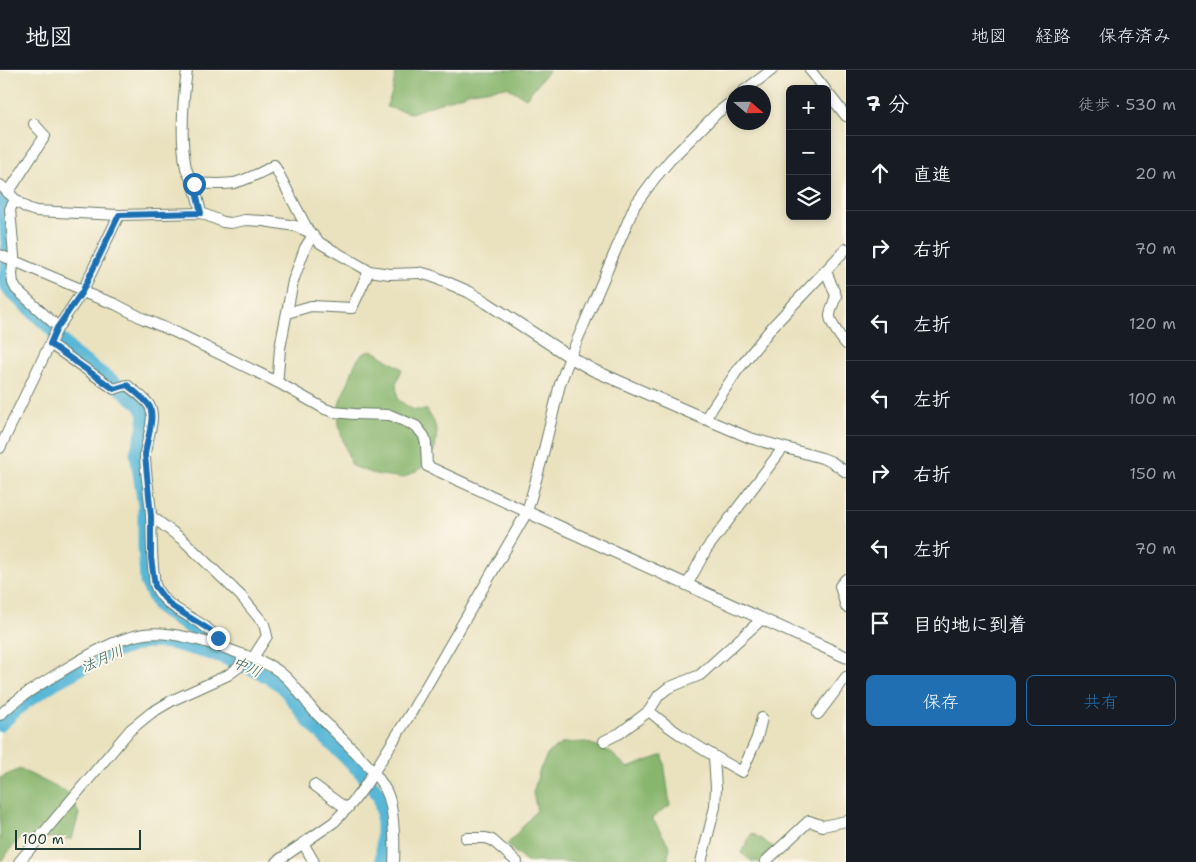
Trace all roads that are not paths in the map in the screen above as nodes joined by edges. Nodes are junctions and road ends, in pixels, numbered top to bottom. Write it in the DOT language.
graph roads {
  1 [pos="187,70"];
  2 [pos="772,70"];
  3 [pos="810,70"];
  4 [pos="752,85"];
  5 [pos="822,85"];
  6 [pos="831,97"];
  7 [pos="726,106"];
  8 [pos="846,116"];
  9 [pos="34,124"];
  10 [pos="194,184"];
  11 [pos="7,193"];
  12 [pos="201,213"];
  13 [pos="119,215"];
  14 [pos="311,234"];
  15 [pos="846,249"];
  16 [pos="0,255"];
  17 [pos="14,262"];
  18 [pos="369,271"];
  19 [pos="826,271"];
  20 [pos="421,273"];
  21 [pos="83,291"];
  22 [pos="287,313"];
  23 [pos="55,334"];
  24 [pos="846,344"];
  25 [pos="570,357"];
  26 [pos="276,382"];
  27 [pos="705,419"];
  28 [pos="0,448"];
  29 [pos="783,448"];
  30 [pos="846,472"];
  31 [pos="527,512"];
  32 [pos="151,516"];
  33 [pos="846,580"];
  34 [pos="687,585"];
  35 [pos="846,607"];
  36 [pos="762,619"];
  37 [pos="223,647"];
  38 [pos="256,653"];
  39 [pos="846,657"];
  40 [pos="242,660"];
  41 [pos="285,677"];
  42 [pos="846,677"];
  43 [pos="649,711"];
  44 [pos="818,714"];
  45 [pos="0,715"];
  46 [pos="762,718"];
  47 [pos="604,741"];
  48 [pos="714,756"];
  49 [pos="372,773"];
  50 [pos="314,786"];
  51 [pos="347,809"];
  52 [pos="846,821"];
  53 [pos="466,838"];
  54 [pos="303,843"];
  55 [pos="19,862"];
  56 [pos="276,862"];
  57 [pos="314,862"];
  58 [pos="394,862"];
  59 [pos="518,862"];
  60 [pos="701,862"];
  61 [pos="765,862"];
  1 -- 10 [label="street"];
  2 -- 4 [label="street"];
  3 -- 5 [label="street"];
  6 -- 8 [label="street"];
  7 -- 25 [label="street"];
  9 -- 11 [label="street"];
  10 -- 12 [label="street"];
  10 -- 14 [label="street"];
  11 -- 13 [label="street"];
  11 -- 17 [label="street"];
  12 -- 13 [label="street"];
  12 -- 14 [label="street"];
  13 -- 21 [label="street"];
  14 -- 18 [label="street"];
  14 -- 22 [label="street"];
  15 -- 19 [label="street"];
  16 -- 17 [label="street"];
  17 -- 21 [label="street"];
  17 -- 23 [label="street"];
  18 -- 20 [label="street"];
  18 -- 22 [label="street"];
  19 -- 24 [label="street"];
  19 -- 27 [label="street"];
  20 -- 25 [label="street"];
  21 -- 23 [label="street"];
  21 -- 26 [label="street"];
  22 -- 26 [label="street"];
  23 -- 28 [label="street"];
  23 -- 32 [label="street"];
  25 -- 27 [label="street"];
  25 -- 31 [label="street"];
  26 -- 31 [label="street"];
  27 -- 29 [label="street"];
  29 -- 30 [label="street"];
  29 -- 34 [label="street"];
  31 -- 34 [label="street"];
  31 -- 49 [label="street"];
  32 -- 37 [label="street"];
  32 -- 38 [label="street"];
  33 -- 35 [label="street"];
  34 -- 36 [label="street"];
  36 -- 39 [label="street"];
  36 -- 43 [label="street"];
  37 -- 38 [label="street"];
  37 -- 40 [label="street"];
  37 -- 45 [label="street"];
  38 -- 41 [label="street"];
  40 -- 41 [label="street"];
  40 -- 55 [label="street"];
  41 -- 49 [label="street"];
  42 -- 44 [label="street"];
  43 -- 47 [label="street"];
  43 -- 48 [label="street"];
  46 -- 48 [label="street"];
  48 -- 60 [label="street"];
  49 -- 51 [label="street"];
  49 -- 58 [label="street"];
  50 -- 51 [label="street"];
  51 -- 54 [label="street"];
  52 -- 61 [label="street"];
  53 -- 59 [label="street"];
  54 -- 56 [label="street"];
  54 -- 57 [label="street"];
}
